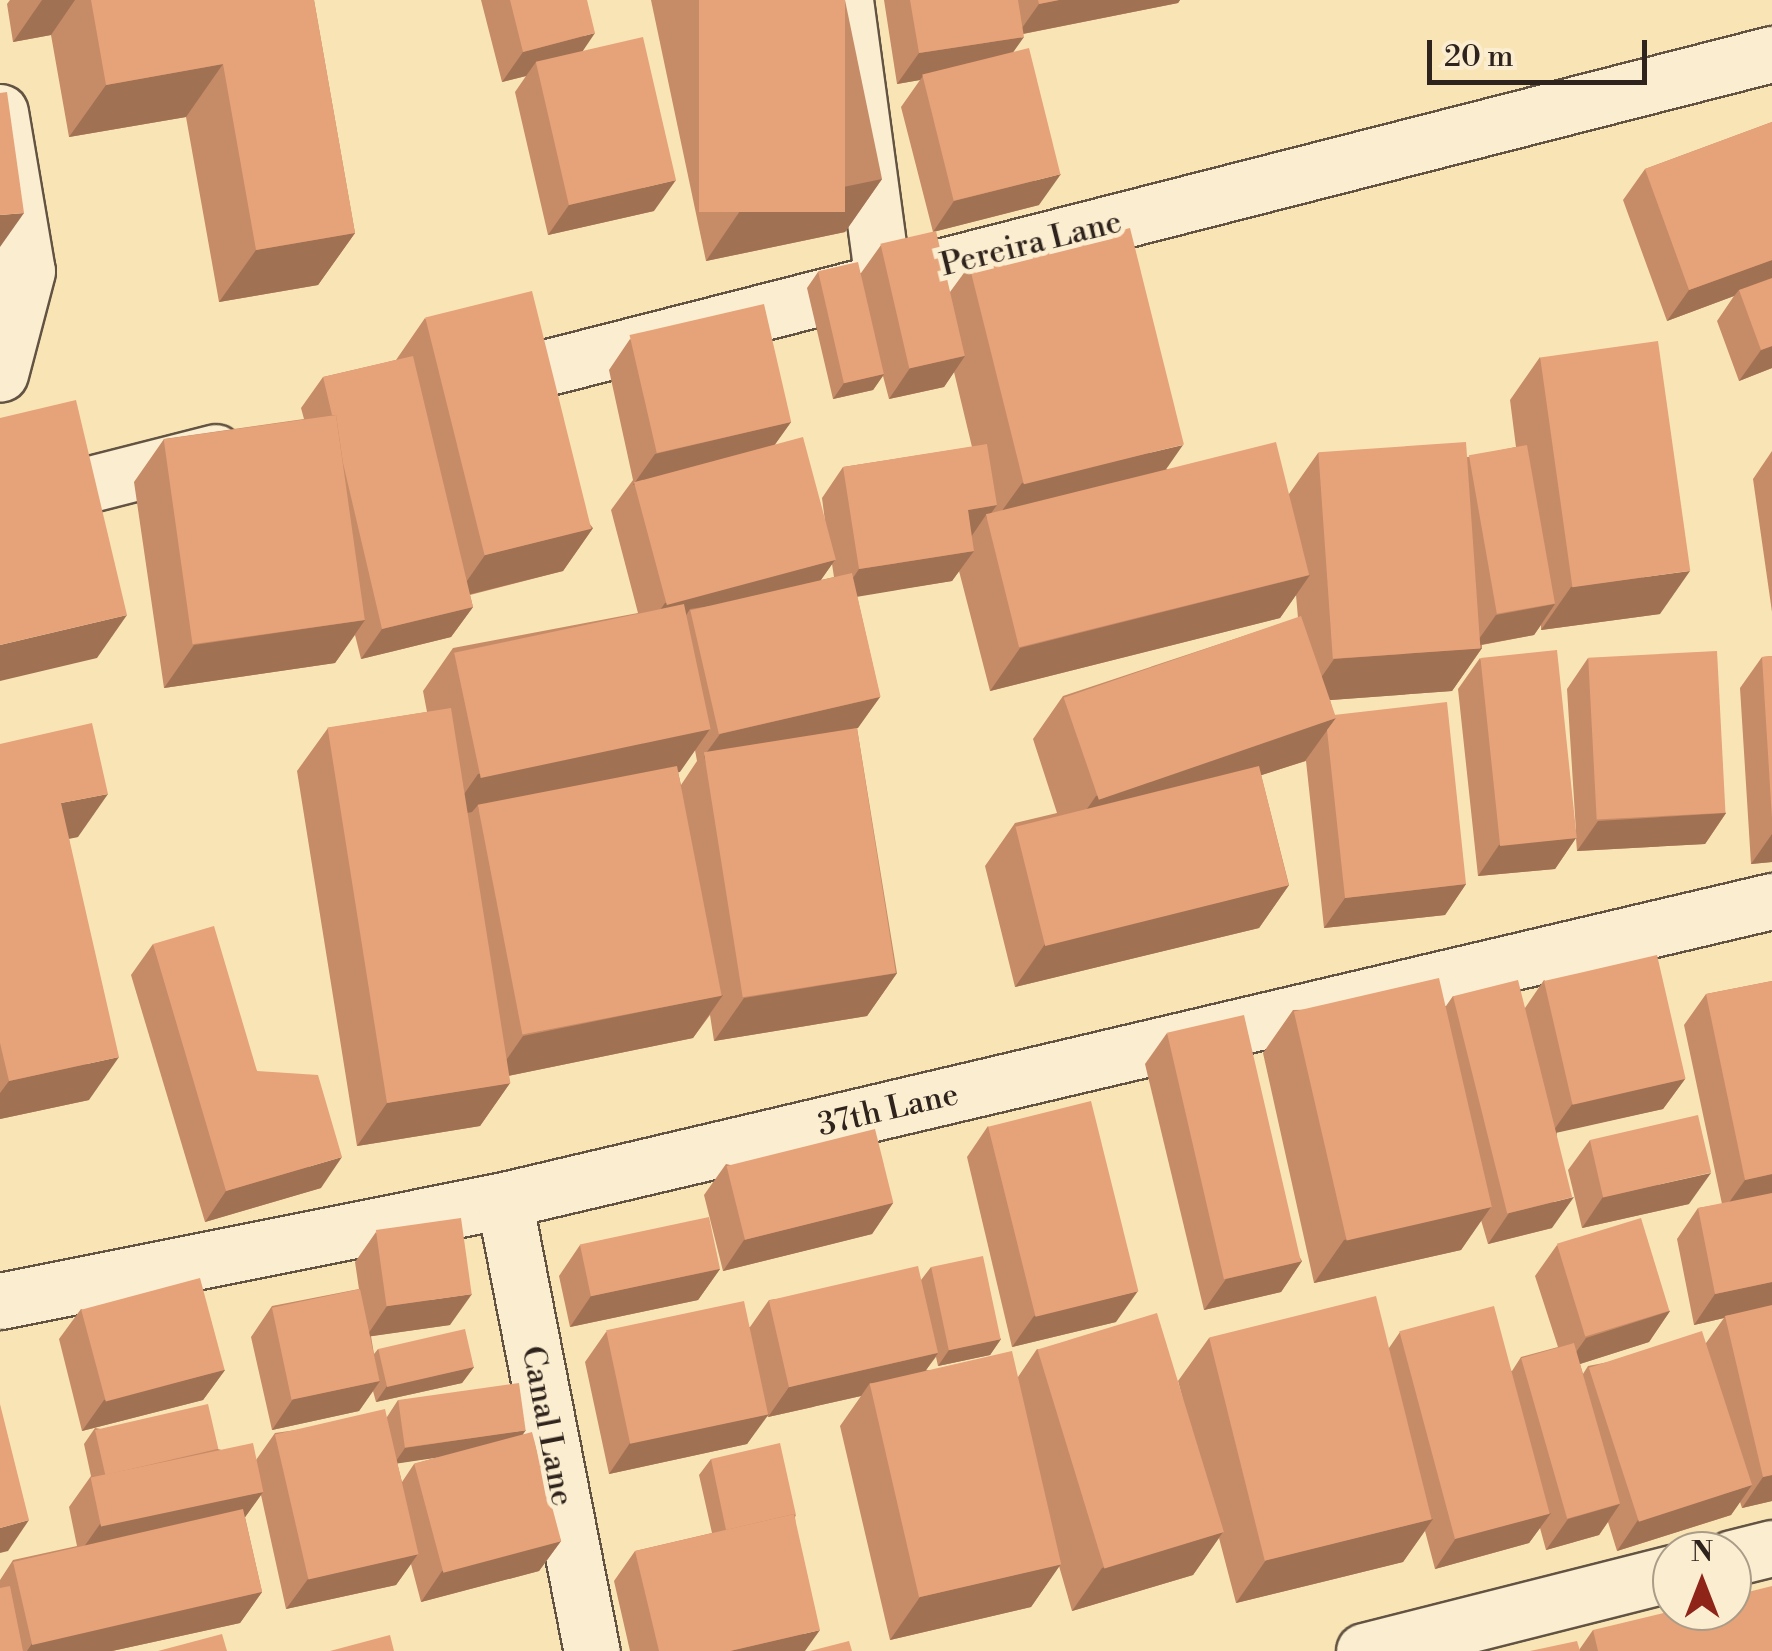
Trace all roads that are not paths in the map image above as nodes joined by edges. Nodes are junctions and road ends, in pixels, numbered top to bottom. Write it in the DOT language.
graph roads {
  1 [pos="845,0"];
  2 [pos="1772,54"];
  3 [pos="0,112"];
  4 [pos="883,282"];
  5 [pos="0,374"];
  6 [pos="422,399"];
  7 [pos="269,438"];
  8 [pos="0,507"];
  9 [pos="1772,900"];
  10 [pos="504,1200"];
  11 [pos="0,1301"];
  12 [pos="1652,1579"];
  13 [pos="592,1651"];
  14 [pos="1364,1651"];
  1 -- 4 [label="street"];
  2 -- 4 [label="street, Pereira Lane"];
  3 -- 5 [label="street"];
  4 -- 6 [label="street, Pereira Lane"];
  7 -- 8 [label="street"];
  9 -- 10 [label="street, 37th Lane"];
  10 -- 11 [label="street, 37th Lane"];
  10 -- 13 [label="street, Canal Lane"];
  12 -- 14 [label="street"];
}
